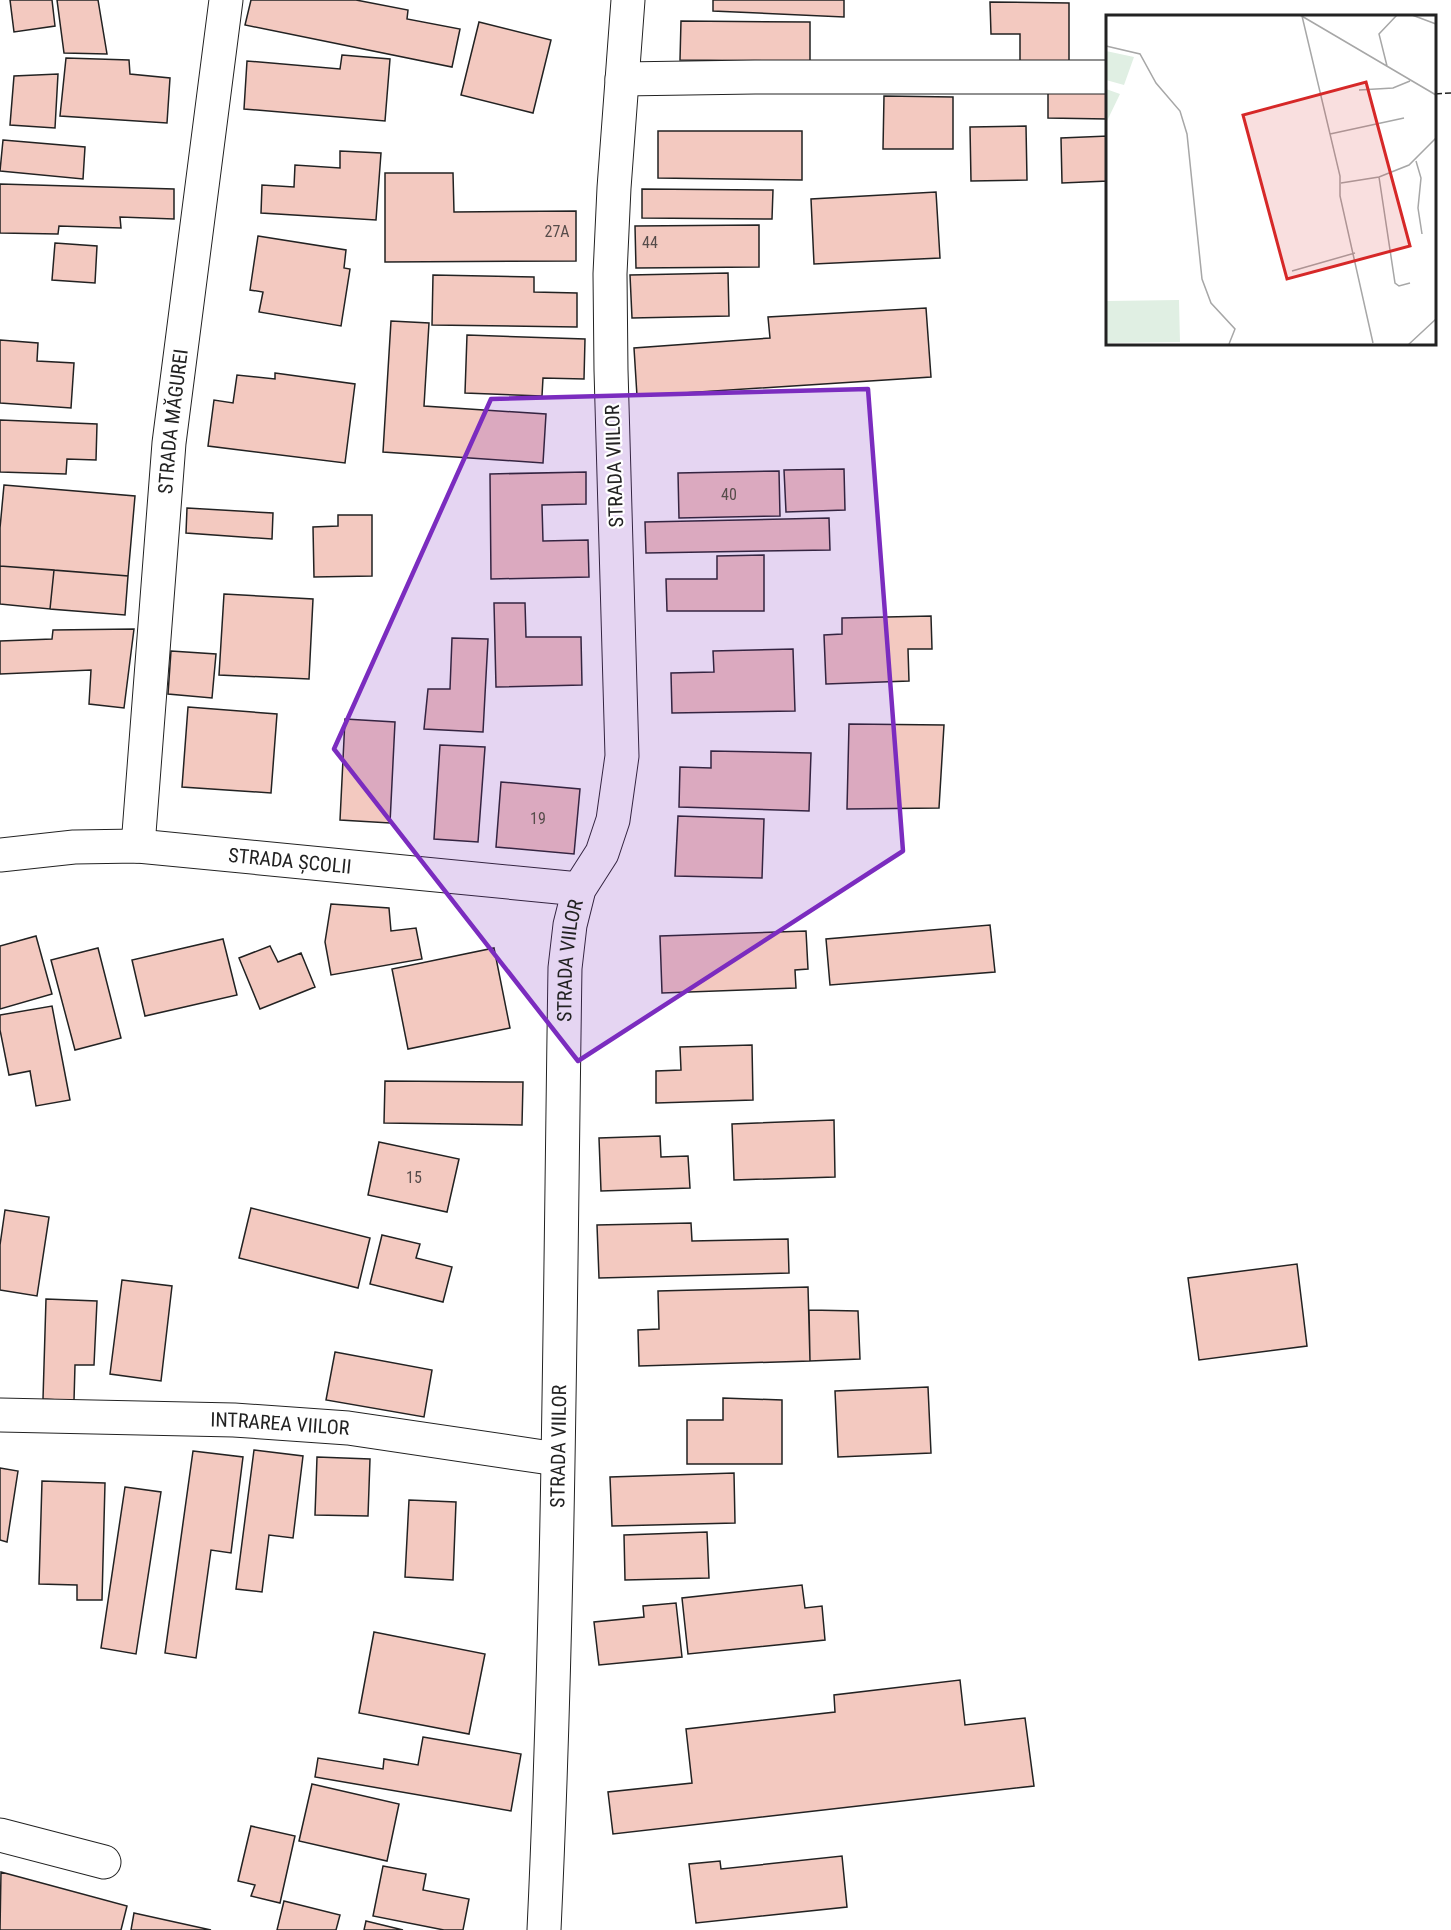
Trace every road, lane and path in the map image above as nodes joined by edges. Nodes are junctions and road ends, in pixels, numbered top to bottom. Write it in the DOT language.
graph roads {
  1 [pos="226,0"];
  2 [pos="628,0"];
  3 [pos="1106,76"];
  4 [pos="622,79"];
  5 [pos="138,846"];
  6 [pos="0,855"];
  7 [pos="579,889"];
  8 [pos="0,1415"];
  9 [pos="557,1459"];
  10 [pos="0,1835"];
  11 [pos="104,1862"];
  12 [pos="544,1930"];
  1 -- 5 [label="street, STRADA MĂGUREI"];
  2 -- 4 [label="street, STRADA VIILOR"];
  3 -- 4 [label="street"];
  4 -- 7 [label="street, STRADA VIILOR"];
  5 -- 6 [label="street, STRADA ȘCOLII"];
  5 -- 7 [label="street, STRADA ȘCOLII"];
  7 -- 9 [label="street, STRADA VIILOR"];
  8 -- 9 [label="street, INTRAREA VIILOR"];
  9 -- 12 [label="street, STRADA VIILOR"];
  10 -- 11 [label="street"];
}
